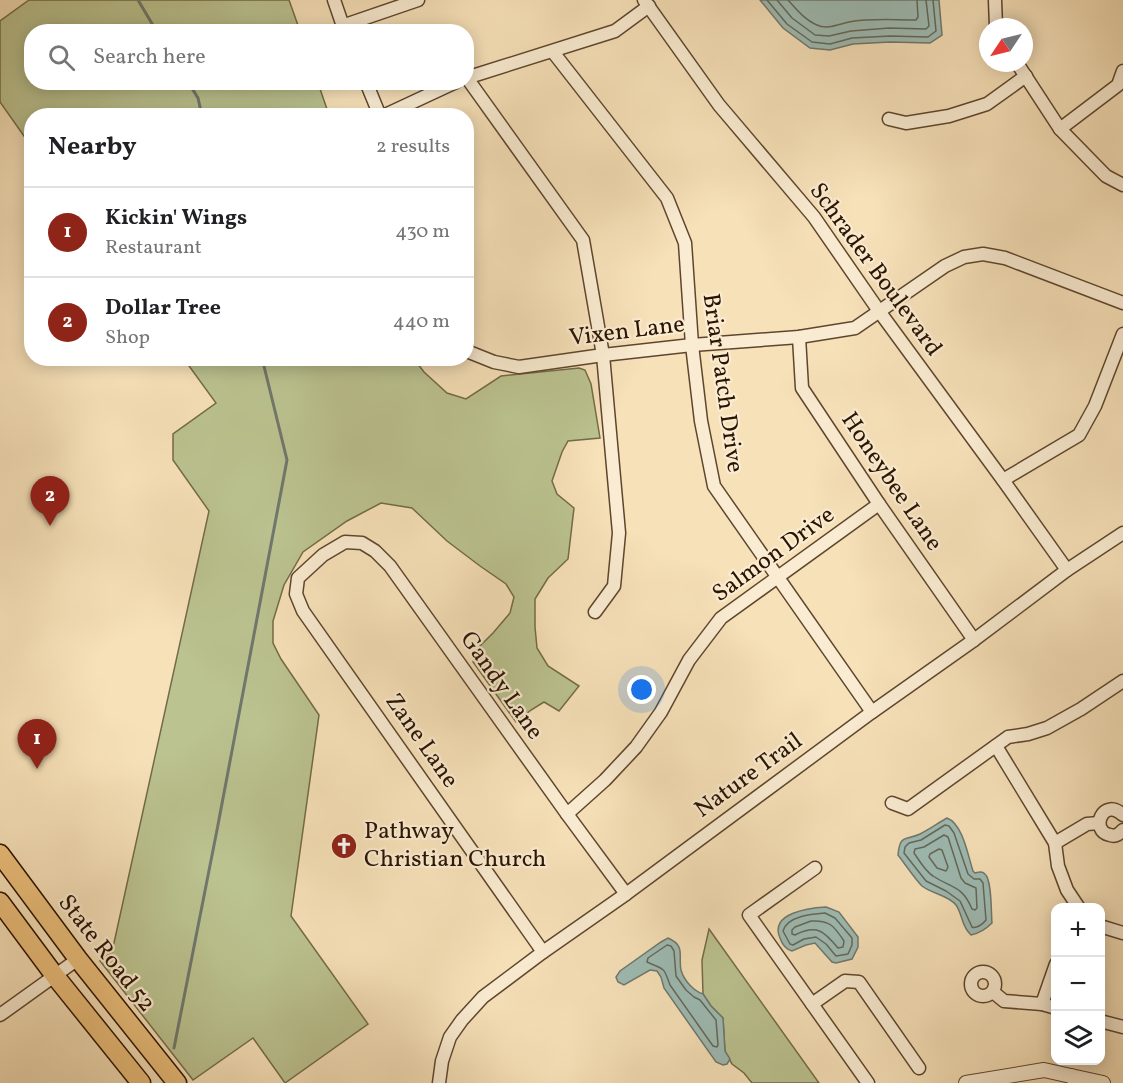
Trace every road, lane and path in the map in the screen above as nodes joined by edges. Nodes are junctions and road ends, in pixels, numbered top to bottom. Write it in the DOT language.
graph roads {
  1 [pos="334,0"];
  2 [pos="418,0"];
  3 [pos="994,0"];
  4 [pos="646,3"];
  5 [pos="995,18"];
  6 [pos="341,24"];
  7 [pos="356,24"];
  8 [pos="553,52"];
  9 [pos="1123,71"];
  10 [pos="1023,72"];
  11 [pos="474,76"];
  12 [pos="1026,76"];
  13 [pos="474,88"];
  14 [pos="370,90"];
  15 [pos="439,90"];
  16 [pos="378,108"];
  17 [pos="399,108"];
  18 [pos="889,119"];
  19 [pos="1060,129"];
  20 [pos="1123,185"];
  21 [pos="1123,303"];
  22 [pos="879,311"];
  23 [pos="1123,334"];
  24 [pos="799,337"];
  25 [pos="692,345"];
  26 [pos="474,353"];
  27 [pos="603,355"];
  28 [pos="1003,480"];
  29 [pos="879,504"];
  30 [pos="1123,533"];
  31 [pos="323,555"];
  32 [pos="1067,570"];
  33 [pos="778,577"];
  34 [pos="595,612"];
  35 [pos="974,640"];
  36 [pos="1123,681"];
  37 [pos="872,712"];
  38 [pos="996,746"];
  39 [pos="892,803"];
  40 [pos="567,814"];
  41 [pos="1123,815"];
  42 [pos="1099,823"];
  43 [pos="1123,830"];
  44 [pos="1055,843"];
  45 [pos="0,854"];
  46 [pos="815,868"];
  47 [pos="626,894"];
  48 [pos="0,902"];
  49 [pos="1076,903"];
  50 [pos="1105,927"];
  51 [pos="1123,933"];
  52 [pos="543,952"];
  53 [pos="78,959"];
  54 [pos="55,976"];
  55 [pos="1051,978"];
  56 [pos="993,992"];
  57 [pos="812,1004"];
  58 [pos="1042,1004"];
  59 [pos="1051,1007"];
  60 [pos="0,1015"];
  61 [pos="1105,1022"];
  62 [pos="1123,1028"];
  63 [pos="919,1068"];
  64 [pos="1075,1080"];
  65 [pos="141,1083"];
  66 [pos="177,1083"];
  67 [pos="439,1083"];
  68 [pos="868,1083"];
  69 [pos="966,1083"];
  70 [pos="1103,1083"];
  1 -- 6 [label="street"];
  2 -- 7 [label="street"];
  3 -- 5 [label="street"];
  4 -- 8 [label="street"];
  4 -- 22 [label="street, Schrader Boulevard"];
  8 -- 11 [label="street"];
  8 -- 25 [label="street, Briar Patch Drive"];
  9 -- 19 [label="street"];
  10 -- 12 [label="street"];
  12 -- 18 [label="street"];
  12 -- 19 [label="street"];
  13 -- 27 [label="street"];
  14 -- 16 [label="street"];
  15 -- 17 [label="street"];
  19 -- 20 [label="street"];
  21 -- 22 [label="street, Vixen Lane"];
  22 -- 24 [label="street, Vixen Lane"];
  22 -- 28 [label="street, Schrader Boulevard"];
  23 -- 28 [label="street"];
  24 -- 25 [label="street, Vixen Lane"];
  24 -- 29 [label="street, Honeybee Lane"];
  25 -- 27 [label="street, Vixen Lane"];
  25 -- 33 [label="street, Briar Patch Drive"];
  26 -- 27 [label="street, Vixen Lane"];
  27 -- 34 [label="street"];
  28 -- 32 [label="street, Schrader Boulevard"];
  29 -- 33 [label="street, Salmon Drive"];
  29 -- 35 [label="street, Honeybee Lane"];
  30 -- 32 [label="street, Nature Trail"];
  31 -- 40 [label="street, Gandy Lane"];
  31 -- 52 [label="street, Zane Lane"];
  32 -- 35 [label="street, Nature Trail"];
  33 -- 37 [label="street, Briar Patch Drive"];
  33 -- 40 [label="street, Salmon Drive"];
  35 -- 37 [label="street, Nature Trail"];
  36 -- 38 [label="street"];
  37 -- 47 [label="street, Nature Trail"];
  38 -- 39 [label="street"];
  38 -- 44 [label="street"];
  40 -- 47 [label="street, Gandy Lane"];
  41 -- 42 [label="street"];
  42 -- 43 [label="street"];
  42 -- 44 [label="street"];
  44 -- 49 [label="street"];
  45 -- 53 [label="main road, State Road 52"];
  46 -- 57 [label="street"];
  47 -- 52 [label="street, Nature Trail"];
  48 -- 54 [label="main road"];
  50 -- 51 [label="street"];
  52 -- 67 [label="street, Nature Trail"];
  53 -- 54 [label="street"];
  53 -- 66 [label="main road, State Road 52"];
  54 -- 60 [label="street"];
  54 -- 65 [label="main road"];
  55 -- 58 [label="street"];
  56 -- 58 [label="street"];
  57 -- 63 [label="street"];
  57 -- 68 [label="street"];
  58 -- 59 [label="street"];
  61 -- 62 [label="street"];
  64 -- 69 [label="street"];
  64 -- 70 [label="street"];
}
